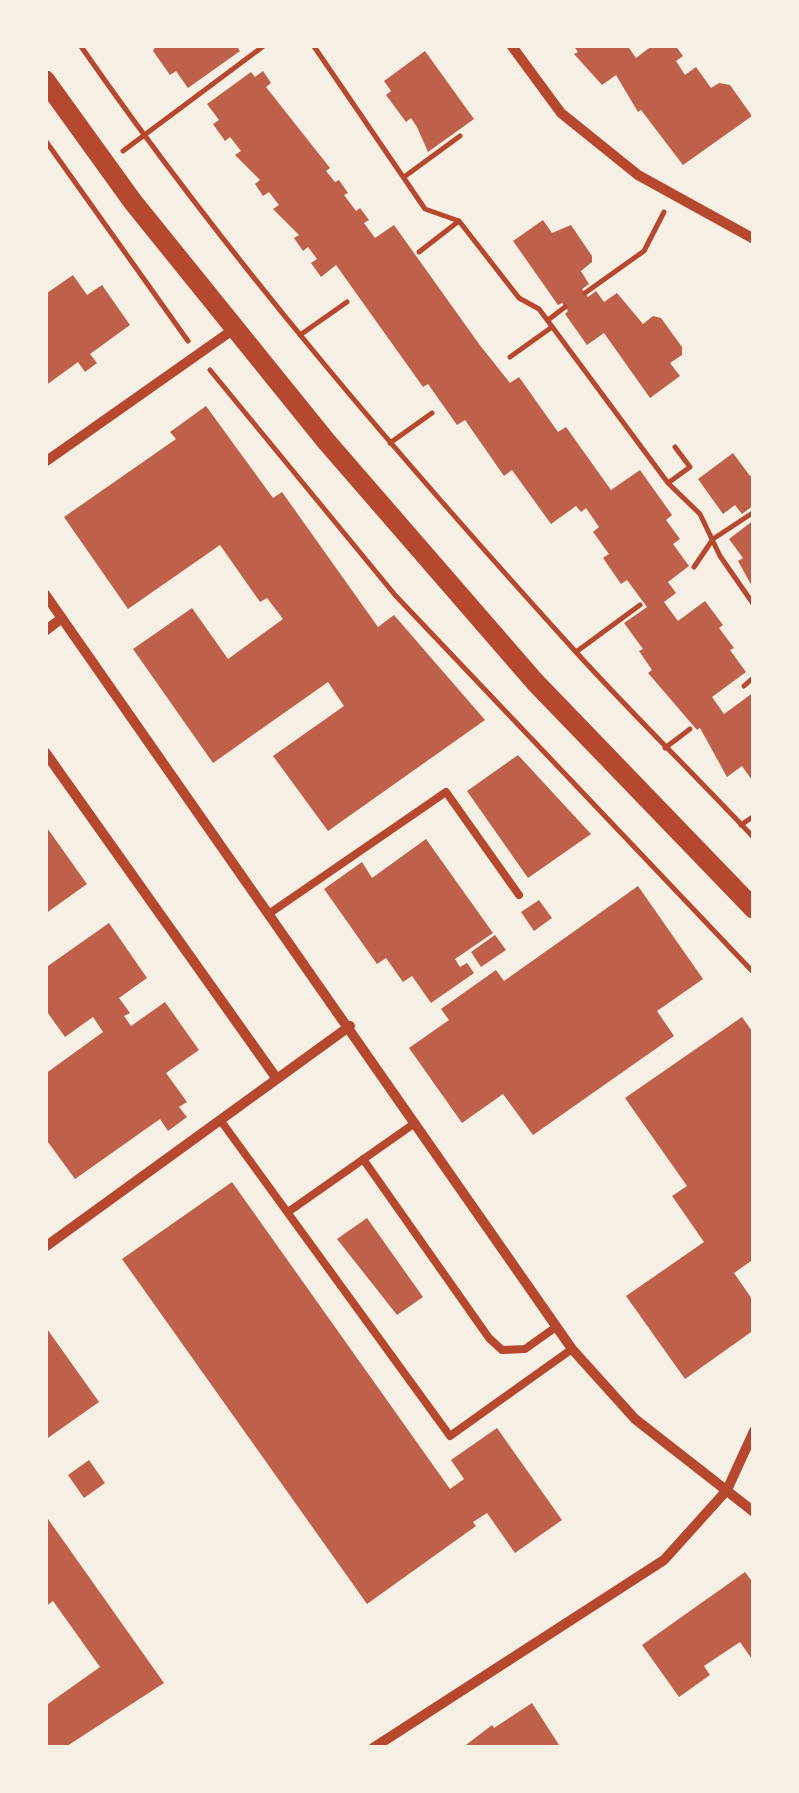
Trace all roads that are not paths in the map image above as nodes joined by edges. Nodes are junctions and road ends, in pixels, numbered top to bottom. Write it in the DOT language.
graph roads {
  1 [pos="511,45"];
  2 [pos="45,80"];
  3 [pos="754,240"];
  4 [pos="234,329"];
  5 [pos="45,462"];
  6 [pos="45,594"];
  7 [pos="62,618"];
  8 [pos="45,631"];
  9 [pos="45,752"];
  10 [pos="519,896"];
  11 [pos="754,909"];
  12 [pos="270,913"];
  13 [pos="350,1026"];
  14 [pos="277,1079"];
  15 [pos="221,1120"];
  16 [pos="416,1122"];
  17 [pos="363,1159"];
  18 [pos="288,1212"];
  19 [pos="45,1247"];
  20 [pos="556,1327"];
  21 [pos="572,1349"];
  22 [pos="754,1431"];
  23 [pos="727,1490"];
  24 [pos="754,1512"];
  25 [pos="373,1748"];
  1 -- 3 [label="street"];
  2 -- 4 [label="main road"];
  4 -- 5 [label="street"];
  4 -- 11 [label="main road"];
  6 -- 7 [label="street"];
  7 -- 8 [label="street"];
  7 -- 12 [label="street"];
  9 -- 14 [label="street"];
  10 -- 12 [label="lane"];
  12 -- 13 [label="street"];
  13 -- 14 [label="street"];
  13 -- 16 [label="street"];
  14 -- 15 [label="street"];
  15 -- 18 [label="lane"];
  15 -- 19 [label="street"];
  16 -- 17 [label="lane"];
  16 -- 20 [label="street"];
  17 -- 18 [label="lane"];
  17 -- 20 [label="lane"];
  18 -- 21 [label="lane"];
  20 -- 21 [label="street"];
  21 -- 23 [label="street"];
  22 -- 23 [label="street"];
  23 -- 24 [label="street"];
  23 -- 25 [label="street"];
}
